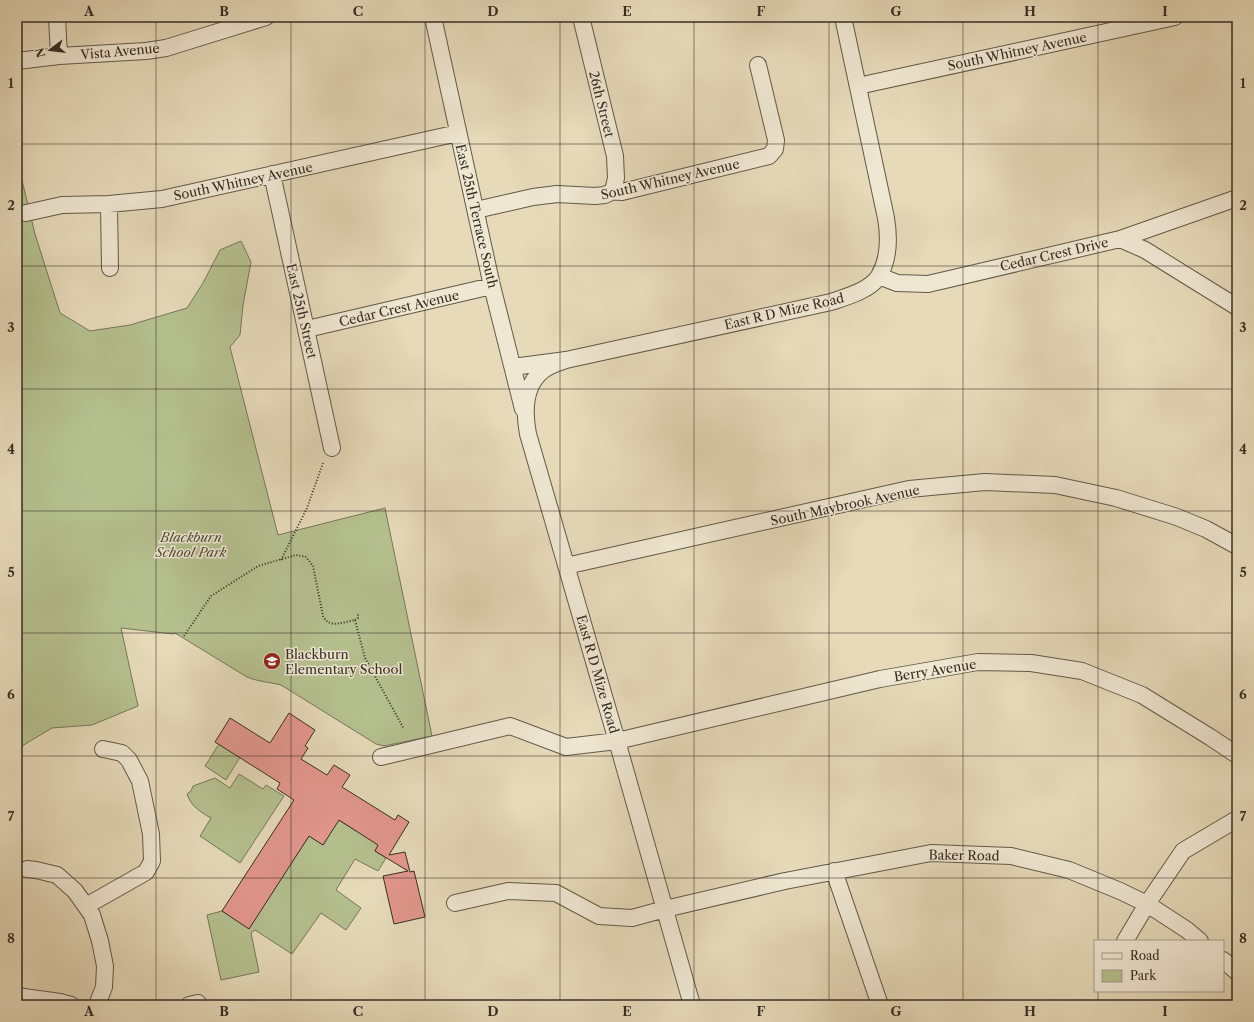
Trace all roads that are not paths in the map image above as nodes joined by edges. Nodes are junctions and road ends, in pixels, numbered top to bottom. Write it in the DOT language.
graph roads {
  1 [pos="57,17"];
  2 [pos="266,17"];
  3 [pos="433,17"];
  4 [pos="581,17"];
  5 [pos="843,17"];
  6 [pos="1175,17"];
  7 [pos="59,56"];
  8 [pos="17,61"];
  9 [pos="758,65"];
  10 [pos="858,86"];
  11 [pos="458,133"];
  12 [pos="272,174"];
  13 [pos="613,191"];
  14 [pos="1237,198"];
  15 [pos="109,204"];
  16 [pos="476,210"];
  17 [pos="26,213"];
  18 [pos="1120,239"];
  19 [pos="110,268"];
  20 [pos="879,276"];
  21 [pos="492,286"];
  22 [pos="1237,307"];
  23 [pos="307,329"];
  24 [pos="566,360"];
  25 [pos="512,367"];
  26 [pos="525,414"];
  27 [pos="332,448"];
  28 [pos="1237,546"];
  29 [pos="566,566"];
  30 [pos="617,740"];
  31 [pos="103,749"];
  32 [pos="1237,755"];
  33 [pos="381,758"];
  34 [pos="1237,819"];
  35 [pos="27,869"];
  36 [pos="834,871"];
  37 [pos="455,903"];
  38 [pos="1147,904"];
  39 [pos="86,906"];
  40 [pos="665,909"];
  41 [pos="1125,940"];
  42 [pos="1199,940"];
  43 [pos="1224,961"];
  44 [pos="1237,972"];
  45 [pos="17,996"];
  46 [pos="71,1005"];
  47 [pos="97,1005"];
  48 [pos="692,1005"];
  49 [pos="880,1005"];
  1 -- 7 [label="street"];
  2 -- 7 [label="street, Vista Avenue"];
  3 -- 11 [label="street, East 25th Terrace South"];
  4 -- 13 [label="street, 26th Street"];
  5 -- 10 [label="street"];
  6 -- 10 [label="street, South Whitney Avenue"];
  7 -- 8 [label="street, Vista Avenue"];
  9 -- 13 [label="street, South Whitney Avenue"];
  10 -- 20 [label="street"];
  11 -- 12 [label="street, South Whitney Avenue"];
  11 -- 16 [label="street, East 25th Terrace South"];
  12 -- 15 [label="street, South Whitney Avenue"];
  12 -- 23 [label="street, East 25th Street"];
  13 -- 16 [label="street, South Whitney Avenue"];
  14 -- 18 [label="street"];
  15 -- 17 [label="street, South Whitney Avenue"];
  15 -- 19 [label="street"];
  16 -- 21 [label="street, East 25th Terrace South"];
  18 -- 20 [label="street, Cedar Crest Drive"];
  18 -- 22 [label="street, Cedar Crest Drive"];
  20 -- 24 [label="street, East R D Mize Road"];
  21 -- 23 [label="street, Cedar Crest Avenue"];
  21 -- 25 [label="street, East 25th Terrace South"];
  23 -- 27 [label="street, East 25th Street"];
  24 -- 25 [label="street, East R D Mize Road"];
  24 -- 26 [label="street, East R D Mize Road"];
  25 -- 26 [label="street, East 25th Terrace South"];
  26 -- 29 [label="street, East R D Mize Road"];
  28 -- 29 [label="street, South Maybrook Avenue"];
  29 -- 30 [label="street, East R D Mize Road"];
  30 -- 32 [label="street, Berry Avenue"];
  30 -- 33 [label="street, Berry Avenue"];
  30 -- 40 [label="street, East R D Mize Road"];
  31 -- 39 [label="street"];
  34 -- 38 [label="street"];
  35 -- 39 [label="street"];
  36 -- 38 [label="street, Baker Road"];
  36 -- 40 [label="street, Baker Road"];
  36 -- 49 [label="street"];
  37 -- 40 [label="street, Baker Road"];
  38 -- 41 [label="street"];
  38 -- 42 [label="street, Baker Road"];
  39 -- 47 [label="street"];
  40 -- 48 [label="street, East R D Mize Road"];
  43 -- 44 [label="street"];
  45 -- 46 [label="street"];
}
